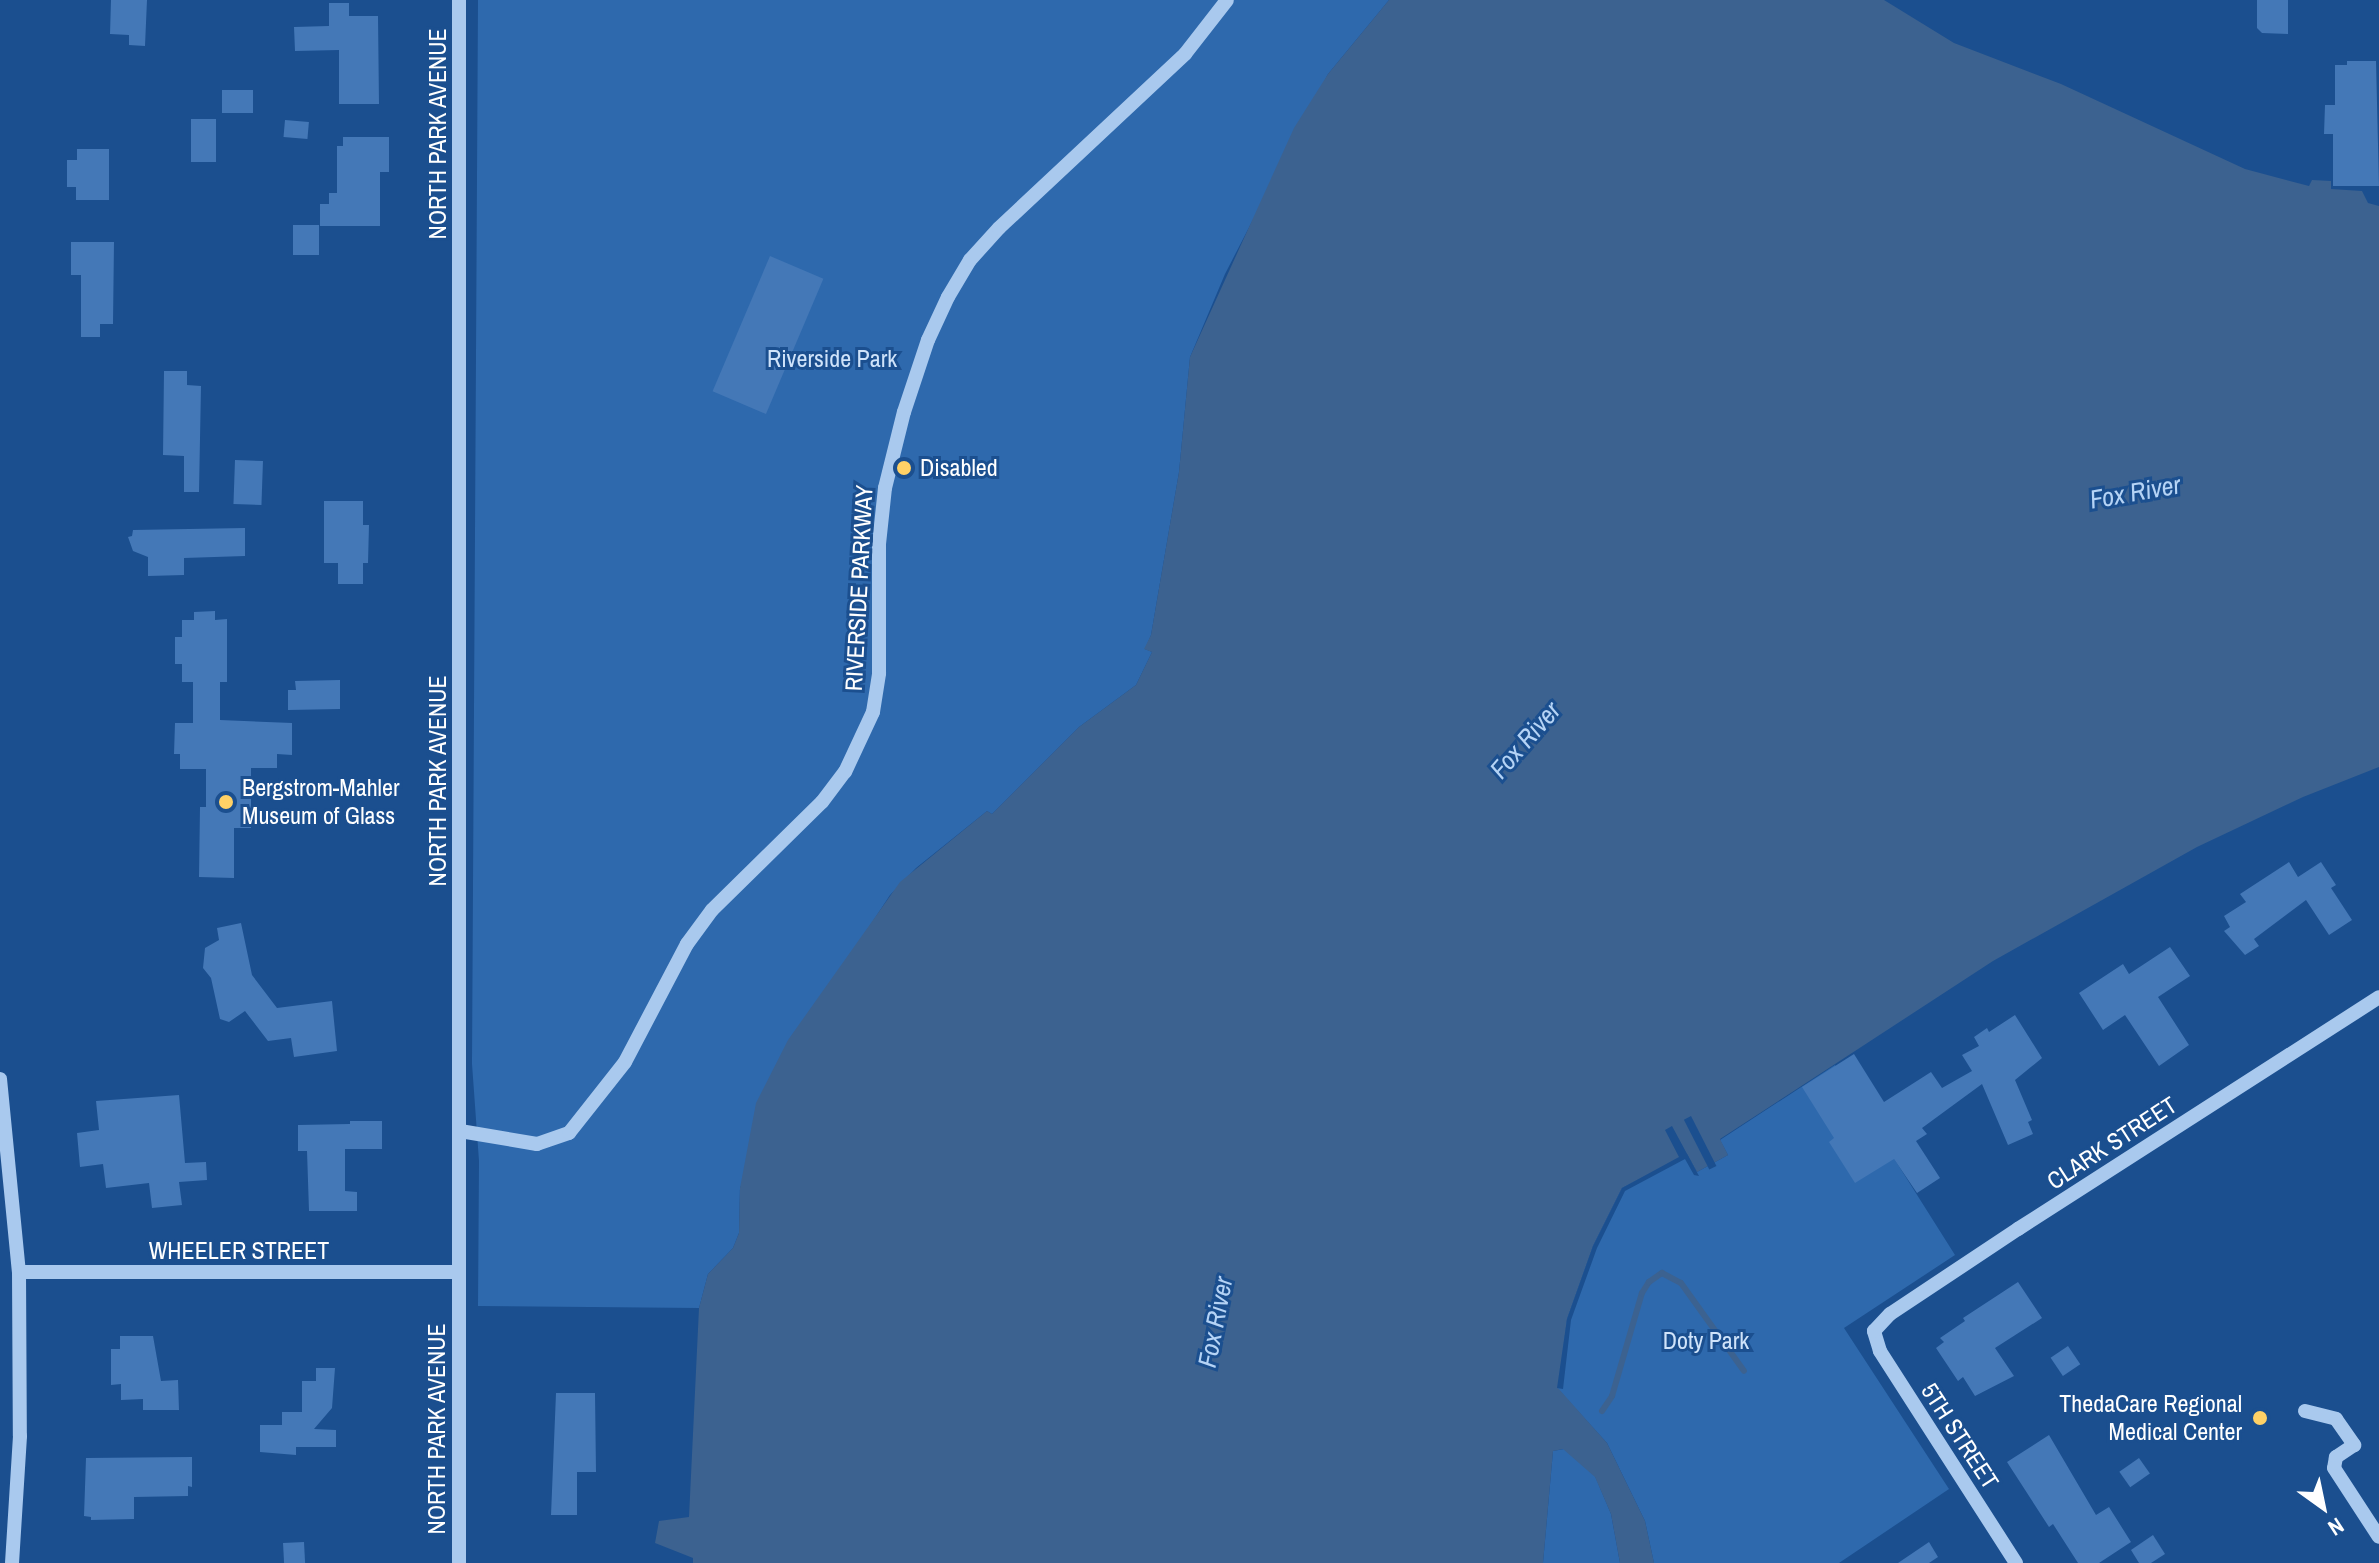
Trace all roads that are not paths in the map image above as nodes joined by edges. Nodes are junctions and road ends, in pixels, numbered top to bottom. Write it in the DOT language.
graph roads {
  1 [pos="459,0"];
  2 [pos="1227,0"];
  3 [pos="2379,997"];
  4 [pos="0,1079"];
  5 [pos="460,1131"];
  6 [pos="19,1272"];
  7 [pos="459,1272"];
  8 [pos="1874,1331"];
  9 [pos="2305,1411"];
  10 [pos="2379,1537"];
  11 [pos="12,1563"];
  12 [pos="459,1563"];
  13 [pos="2016,1563"];
  1 -- 5 [label="street, NORTH PARK AVENUE"];
  2 -- 5 [label="street, RIVERSIDE PARKWAY"];
  3 -- 8 [label="street, CLARK STREET"];
  4 -- 6 [label="street"];
  5 -- 7 [label="street, NORTH PARK AVENUE"];
  6 -- 7 [label="street, WHEELER STREET"];
  6 -- 11 [label="street"];
  7 -- 12 [label="street, NORTH PARK AVENUE"];
  8 -- 13 [label="street, 5TH STREET"];
  9 -- 10 [label="street"];
}
